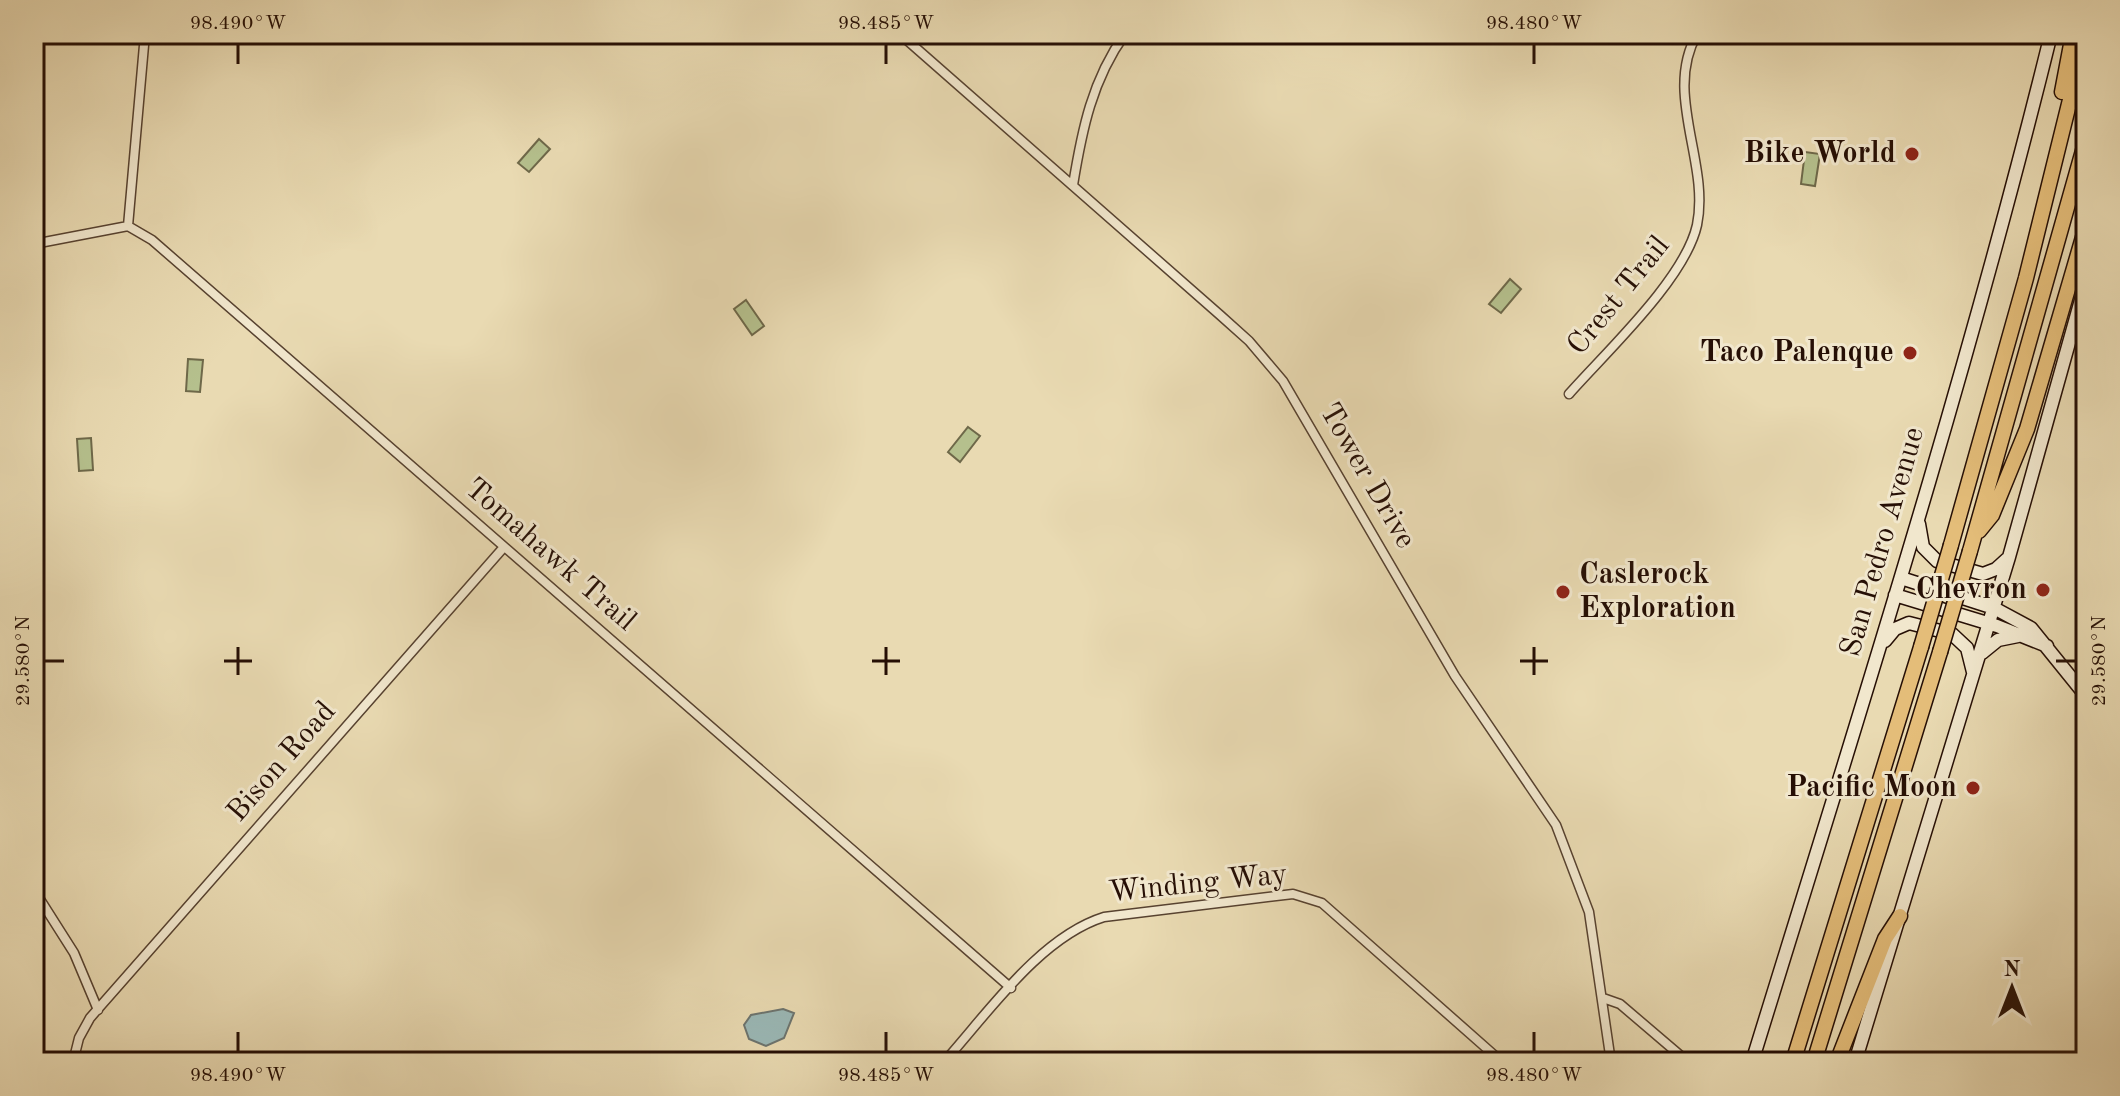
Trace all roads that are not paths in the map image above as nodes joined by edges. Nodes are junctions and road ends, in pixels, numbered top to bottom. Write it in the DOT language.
graph roads {
  1 [pos="145,34"];
  2 [pos="900,34"];
  3 [pos="1125,34"];
  4 [pos="1697,34"];
  5 [pos="2051,34"];
  6 [pos="2073,34"];
  7 [pos="2086,35"];
  8 [pos="2086,140"];
  9 [pos="1073,185"];
  10 [pos="128,226"];
  11 [pos="2086,227"];
  12 [pos="34,244"];
  13 [pos="2026,278"];
  14 [pos="2086,282"];
  15 [pos="2074,329"];
  16 [pos="2086,338"];
  17 [pos="1569,394"];
  18 [pos="1918,517"];
  19 [pos="1972,544"];
  20 [pos="504,547"];
  21 [pos="2007,563"];
  22 [pos="1901,578"];
  23 [pos="1895,595"];
  24 [pos="1994,608"];
  25 [pos="2021,622"];
  26 [pos="1989,624"];
  27 [pos="2025,637"];
  28 [pos="2047,646"];
  29 [pos="1879,648"];
  30 [pos="1980,655"];
  31 [pos="1974,675"];
  32 [pos="2086,696"];
  33 [pos="34,890"];
  34 [pos="1900,916"];
  35 [pos="1011,988"];
  36 [pos="1603,998"];
  37 [pos="98,1010"];
  38 [pos="73,1062"];
  39 [pos="944,1062"];
  40 [pos="1502,1062"];
  41 [pos="1611,1062"];
  42 [pos="1688,1062"];
  43 [pos="1752,1062"];
  44 [pos="1793,1062"];
  45 [pos="1814,1062"];
  46 [pos="1837,1062"];
  47 [pos="1855,1062"];
  1 -- 10 [label="street"];
  2 -- 9 [label="street, Tower Drive"];
  3 -- 9 [label="street"];
  4 -- 17 [label="street, Crest Trail"];
  5 -- 18 [label="main road, San Pedro Avenue"];
  6 -- 13 [label="highway"];
  7 -- 13 [label="highway"];
  8 -- 19 [label="highway"];
  9 -- 36 [label="street, Tower Drive"];
  10 -- 12 [label="street"];
  10 -- 20 [label="street, Tomahawk Trail"];
  11 -- 19 [label="highway"];
  13 -- 44 [label="highway, bridge"];
  14 -- 15 [label="main road"];
  15 -- 16 [label="street"];
  15 -- 21 [label="main road"];
  18 -- 21 [label="main road"];
  18 -- 22 [label="main road, San Pedro Avenue"];
  19 -- 45 [label="highway, bridge"];
  20 -- 35 [label="street, Tomahawk Trail"];
  20 -- 37 [label="street, Bison Road"];
  21 -- 24 [label="main road"];
  21 -- 25 [label="main road"];
  22 -- 23 [label="main road, San Pedro Avenue"];
  22 -- 24 [label="main road"];
  23 -- 26 [label="main road"];
  23 -- 29 [label="main road, San Pedro Avenue"];
  24 -- 25 [label="main road"];
  24 -- 26 [label="main road"];
  25 -- 28 [label="main road"];
  26 -- 27 [label="main road"];
  26 -- 30 [label="main road"];
  27 -- 28 [label="main road"];
  27 -- 30 [label="main road"];
  28 -- 32 [label="main road"];
  29 -- 31 [label="main road"];
  29 -- 43 [label="main road, San Pedro Avenue"];
  30 -- 31 [label="main road"];
  31 -- 34 [label="main road"];
  33 -- 37 [label="street"];
  34 -- 46 [label="highway"];
  34 -- 47 [label="main road"];
  35 -- 39 [label="street, Winding Way"];
  35 -- 40 [label="street, Winding Way"];
  36 -- 41 [label="street, Tower Drive"];
  36 -- 42 [label="street"];
  37 -- 38 [label="street, Bison Road"];
}
